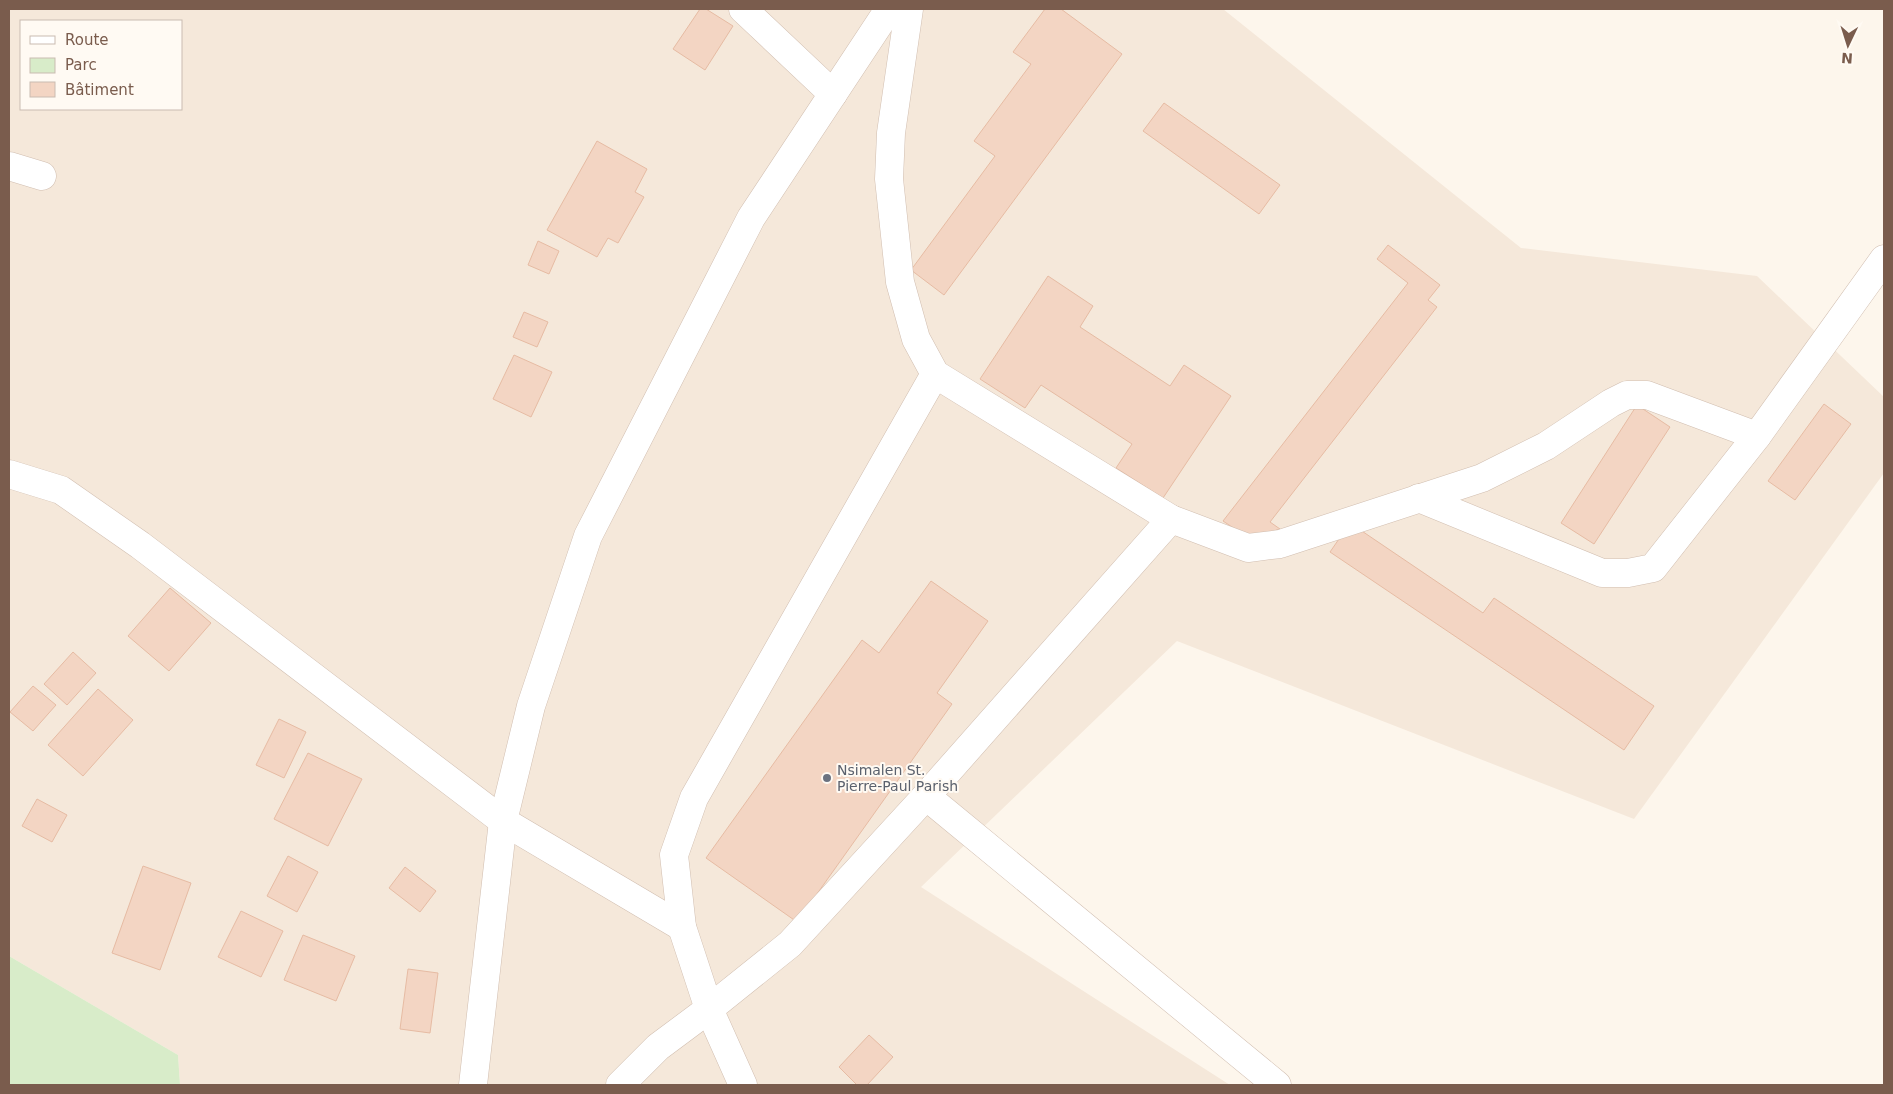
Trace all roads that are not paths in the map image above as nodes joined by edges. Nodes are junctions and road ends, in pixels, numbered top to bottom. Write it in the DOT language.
graph roads {
  1 [pos="743,9"];
  2 [pos="889,9"];
  3 [pos="909,9"];
  4 [pos="833,94"];
  5 [pos="9,166"];
  6 [pos="42,176"];
  7 [pos="1884,258"];
  8 [pos="935,374"];
  9 [pos="1756,436"];
  10 [pos="9,474"];
  11 [pos="1419,498"];
  12 [pos="1171,519"];
  13 [pos="926,796"];
  14 [pos="503,821"];
  15 [pos="682,927"];
  16 [pos="709,1009"];
  17 [pos="473,1085"];
  18 [pos="620,1085"];
  19 [pos="742,1085"];
  20 [pos="1277,1085"];
  1 -- 4 [label="street"];
  2 -- 4 [label="street"];
  3 -- 8 [label="street"];
  4 -- 14 [label="street"];
  5 -- 6 [label="street"];
  7 -- 9 [label="street"];
  8 -- 12 [label="street"];
  8 -- 15 [label="street"];
  9 -- 11 [label="street"];
  9 -- 11 [label="street"];
  10 -- 14 [label="street"];
  11 -- 12 [label="street"];
  12 -- 13 [label="street"];
  13 -- 16 [label="street"];
  13 -- 20 [label="street"];
  14 -- 15 [label="street"];
  14 -- 17 [label="street"];
  15 -- 16 [label="street"];
  16 -- 18 [label="street"];
  16 -- 19 [label="street"];
}
